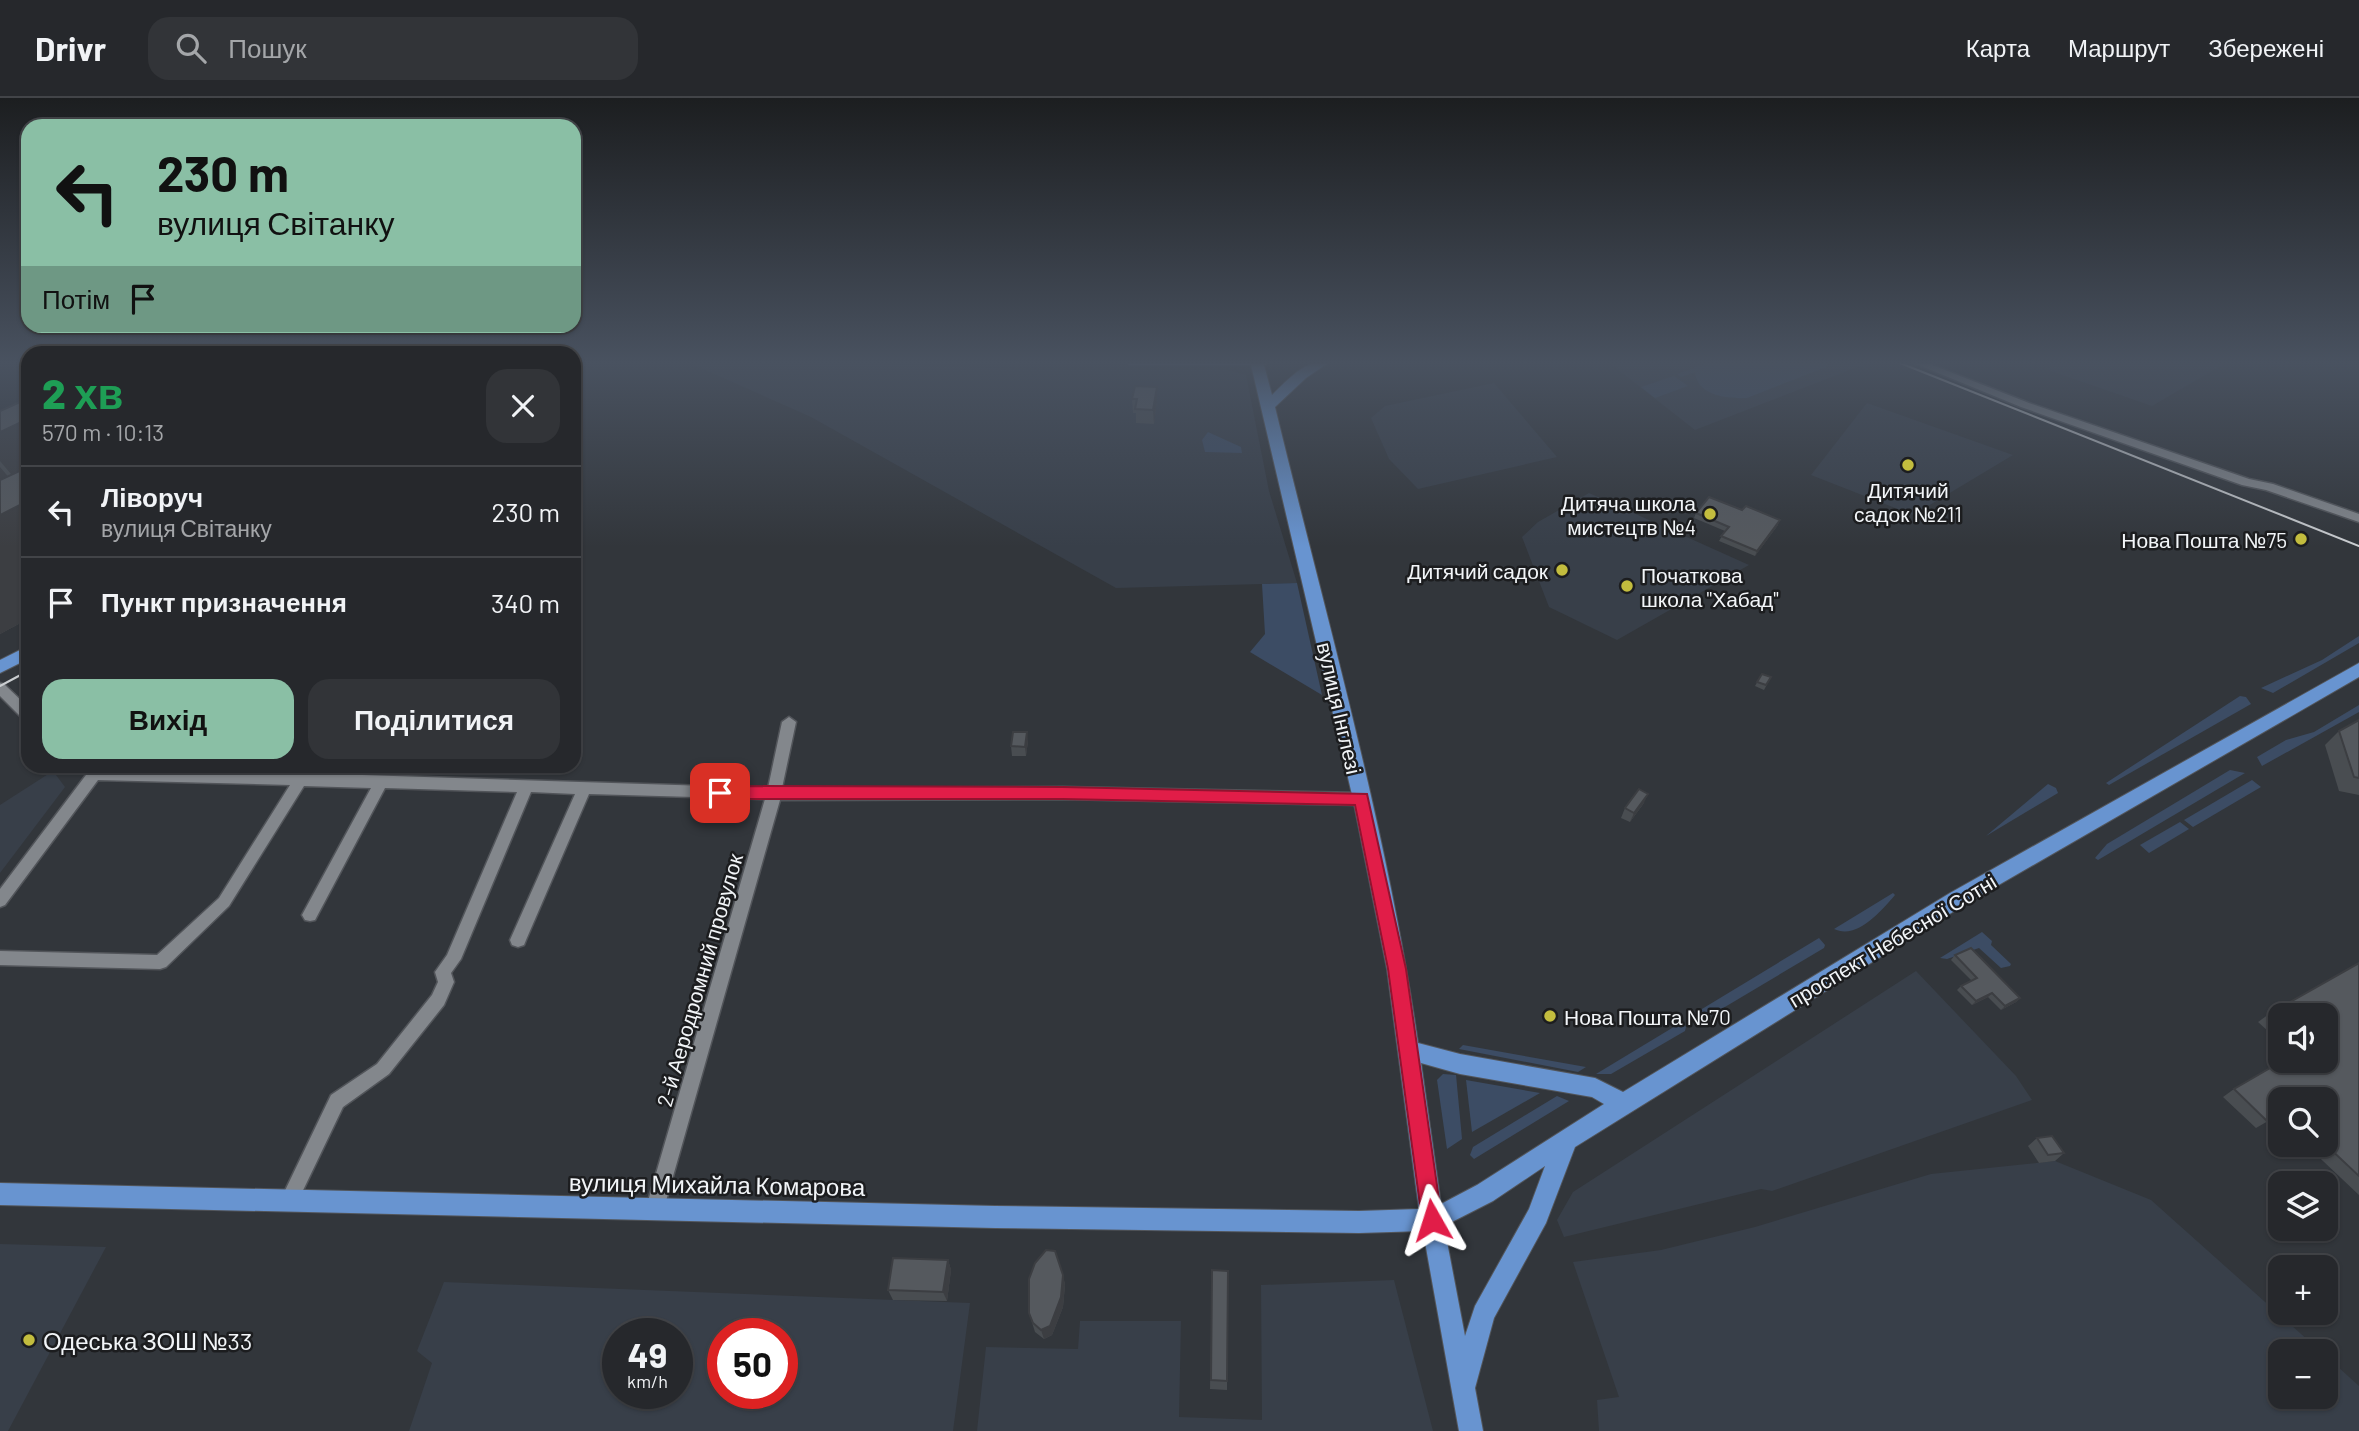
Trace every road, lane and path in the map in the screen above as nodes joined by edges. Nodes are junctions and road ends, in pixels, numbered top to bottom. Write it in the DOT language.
graph roads {
  1 [pos="1273,423"];
  2 [pos="2077,423"];
  3 [pos="2359,518"];
  4 [pos="21,656"];
  5 [pos="0,667"];
  6 [pos="2359,669"];
  7 [pos="0,690"];
  8 [pos="21,709"];
  9 [pos="789,722"];
  10 [pos="88,773"];
  11 [pos="142,773"];
  12 [pos="299,782"];
  13 [pos="381,783"];
  14 [pos="526,787"];
  15 [pos="584,789"];
  16 [pos="774,794"];
  17 [pos="1362,799"];
  18 [pos="0,901"];
  19 [pos="310,915"];
  20 [pos="518,940"];
  21 [pos="0,958"];
  22 [pos="1411,1051"];
  23 [pos="1624,1104"];
  24 [pos="1566,1141"];
  25 [pos="0,1194"];
  26 [pos="289,1201"];
  27 [pos="655,1208"];
  28 [pos="1432,1220"];
  29 [pos="1462,1393"];
  30 [pos="1471,1431"];
  1 -- 17 [label="main road, вулиця Інглезі"];
  2 -- 3 [label="street"];
  4 -- 5 [label="main road"];
  6 -- 23 [label="main road, проспект Небесної Сотні"];
  7 -- 8 [label="street"];
  9 -- 16 [label="street, 2-й Аеродромний провулок"];
  10 -- 18 [label="street"];
  11 -- 12 [label="street"];
  12 -- 13 [label="street"];
  12 -- 21 [label="street"];
  13 -- 14 [label="street"];
  13 -- 19 [label="street"];
  14 -- 15 [label="street"];
  14 -- 26 [label="street"];
  15 -- 16 [label="street"];
  15 -- 20 [label="street"];
  16 -- 17 [label="street"];
  16 -- 27 [label="street, 2-й Аеродромний провулок"];
  17 -- 22 [label="main road, вулиця Інглезі"];
  22 -- 23 [label="main road"];
  22 -- 28 [label="main road, вулиця Інглезі"];
  23 -- 24 [label="main road, проспект Небесної Сотні"];
  24 -- 28 [label="main road, проспект Небесної Сотні"];
  24 -- 29 [label="main road"];
  25 -- 26 [label="main road, вулиця Михайла Комарова"];
  26 -- 27 [label="main road, вулиця Михайла Комарова"];
  27 -- 28 [label="main road, вулиця Михайла Комарова"];
  28 -- 29 [label="main road, вулиця Інглезі"];
  29 -- 30 [label="main road, вулиця Інглезі"];
}
